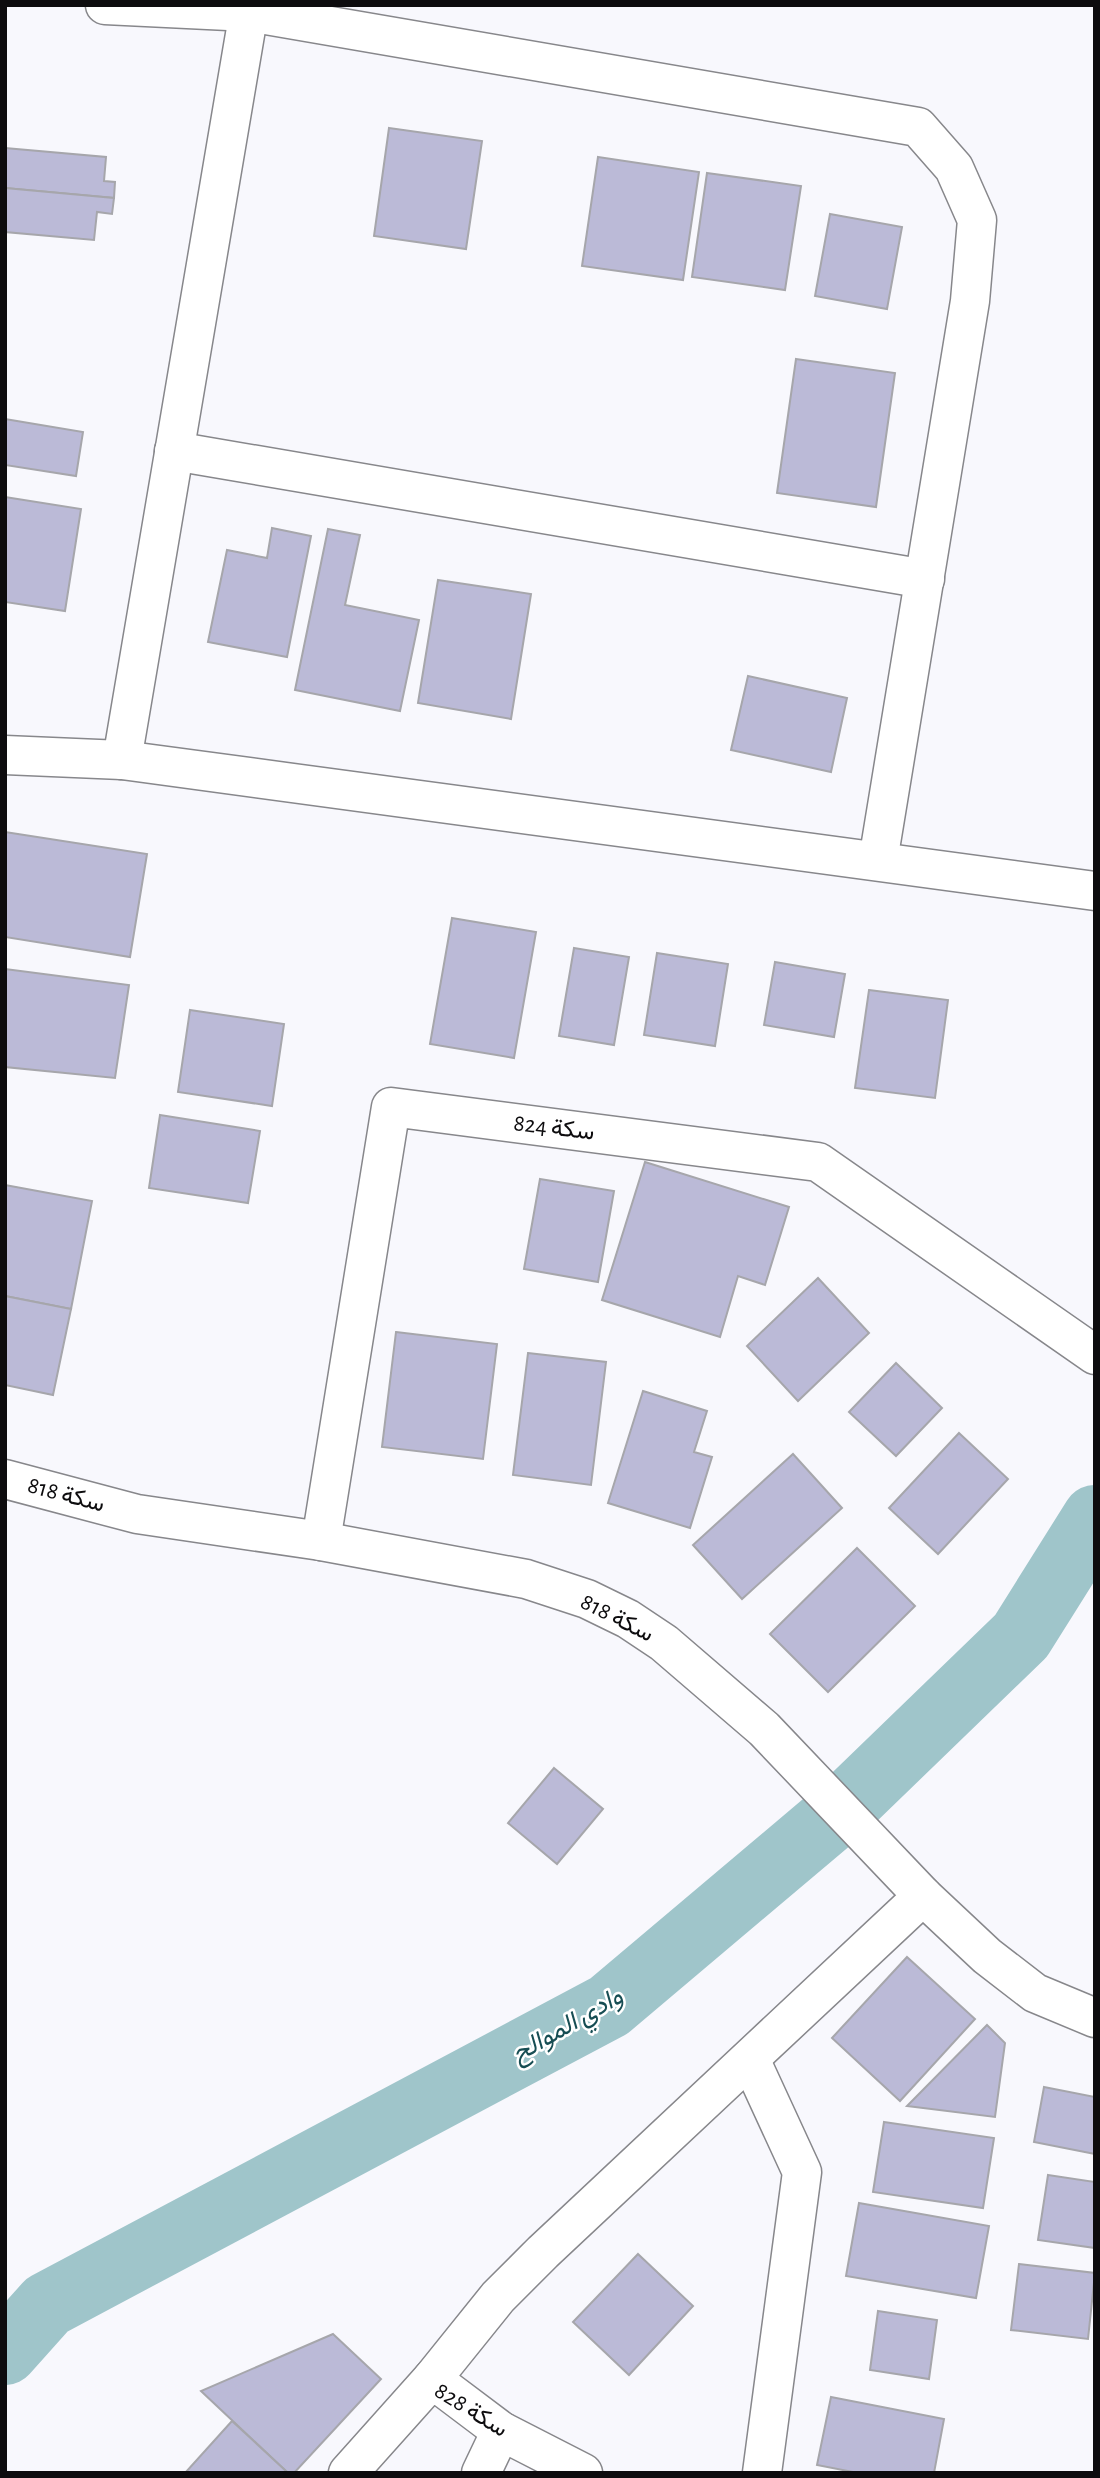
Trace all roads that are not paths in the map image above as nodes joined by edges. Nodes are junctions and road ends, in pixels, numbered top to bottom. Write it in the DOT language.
graph roads {
  1 [pos="105,5"];
  2 [pos="249,9"];
  3 [pos="174,452"];
  4 [pos="925,579"];
  5 [pos="5,755"];
  6 [pos="122,760"];
  7 [pos="878,861"];
  8 [pos="1095,891"];
  9 [pos="1095,1355"];
  10 [pos="5,1479"];
  11 [pos="321,1541"];
  12 [pos="923,1896"];
  13 [pos="1095,2018"];
  14 [pos="750,2059"];
  15 [pos="432,2379"];
  16 [pos="501,2431"];
  17 [pos="348,2473"];
  18 [pos="481,2473"];
  19 [pos="583,2473"];
  20 [pos="762,2473"];
  1 -- 2 [label="street"];
  2 -- 3 [label="street"];
  2 -- 4 [label="street"];
  3 -- 4 [label="street"];
  3 -- 6 [label="street"];
  4 -- 7 [label="street"];
  5 -- 6 [label="street"];
  6 -- 7 [label="street"];
  7 -- 8 [label="street"];
  9 -- 11 [label="street, سكة 824"];
  10 -- 11 [label="street, سكة 818"];
  11 -- 12 [label="street, سكة 818"];
  12 -- 13 [label="street, سكة 818"];
  12 -- 14 [label="street"];
  14 -- 15 [label="street"];
  14 -- 20 [label="street"];
  15 -- 16 [label="street, سكة 828"];
  15 -- 17 [label="street, سكة 828"];
  16 -- 18 [label="street"];
  16 -- 19 [label="street, سكة 828"];
}
